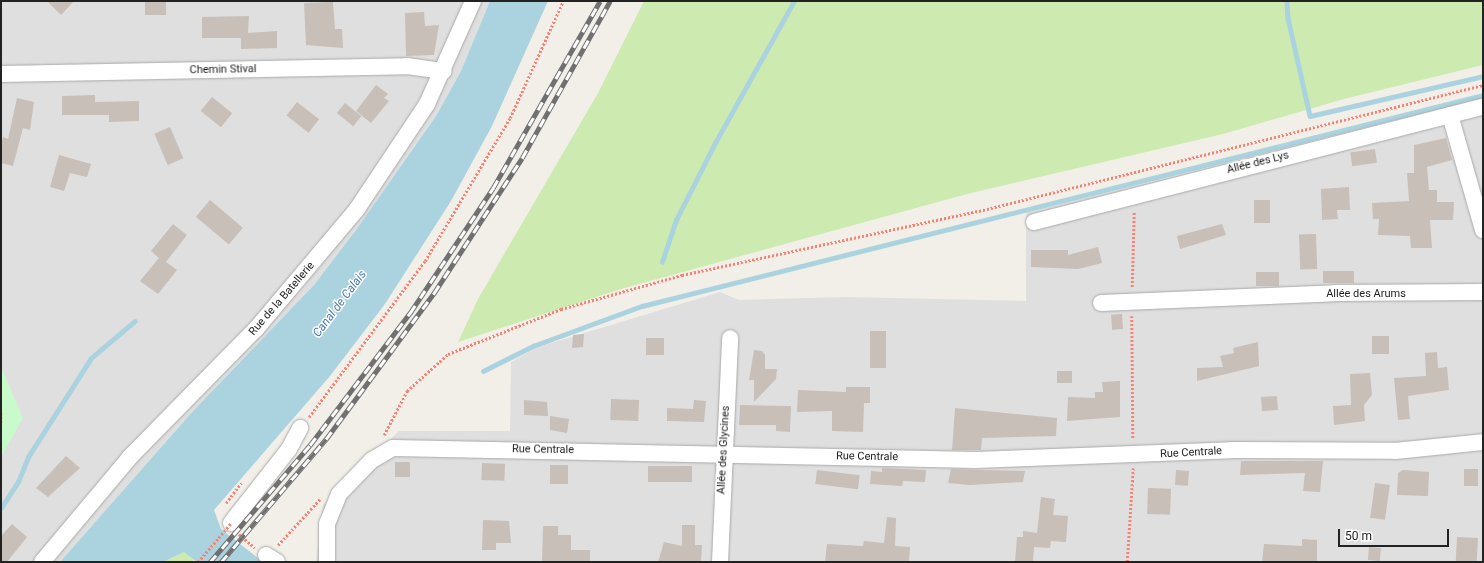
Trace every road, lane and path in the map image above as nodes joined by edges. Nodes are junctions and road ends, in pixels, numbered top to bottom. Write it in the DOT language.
graph roads {
  1 [pos="472,1"];
  2 [pos="563,1"];
  3 [pos="444,71"];
  4 [pos="1,74"];
  5 [pos="1483,85"];
  6 [pos="1483,107"];
  7 [pos="1450,115"];
  8 [pos="1134,195"];
  9 [pos="1034,222"];
  10 [pos="1483,230"];
  11 [pos="1483,292"];
  12 [pos="1132,301"];
  13 [pos="1101,303"];
  14 [pos="730,338"];
  15 [pos="1,413"];
  16 [pos="1,425"];
  17 [pos="300,428"];
  18 [pos="390,428"];
  19 [pos="1483,442"];
  20 [pos="724,454"];
  21 [pos="1134,456"];
  22 [pos="229,523"];
  23 [pos="271,559"];
  24 [pos="42,562"];
  25 [pos="175,562"];
  26 [pos="192,562"];
  27 [pos="198,562"];
  28 [pos="327,562"];
  29 [pos="720,562"];
  30 [pos="1127,562"];
  1 -- 3 [label="street, Rue de la Batellerie"];
  2 -- 17 [label="path"];
  3 -- 4 [label="street, Chemin Stival"];
  3 -- 24 [label="street, Rue de la Batellerie"];
  5 -- 18 [label="path"];
  6 -- 7 [label="street, Allée des Lys"];
  7 -- 8 [label="street, Allée des Lys"];
  7 -- 10 [label="street"];
  8 -- 9 [label="street, Allée des Lys"];
  8 -- 12 [label="path"];
  11 -- 12 [label="street, Allée des Arums"];
  12 -- 13 [label="street, Allée des Arums"];
  12 -- 21 [label="path"];
  14 -- 20 [label="street, Allée des Glycines"];
  15 -- 16 [label="path"];
  17 -- 22 [label="street"];
  19 -- 21 [label="street, Rue Centrale"];
  20 -- 21 [label="street, Rue Centrale"];
  20 -- 28 [label="street, Rue Centrale"];
  20 -- 29 [label="street, Allée des Glycines"];
  21 -- 30 [label="path"];
  22 -- 23 [label="path"];
  22 -- 27 [label="path, bridge"];
  25 -- 26 [label="path"];
}
